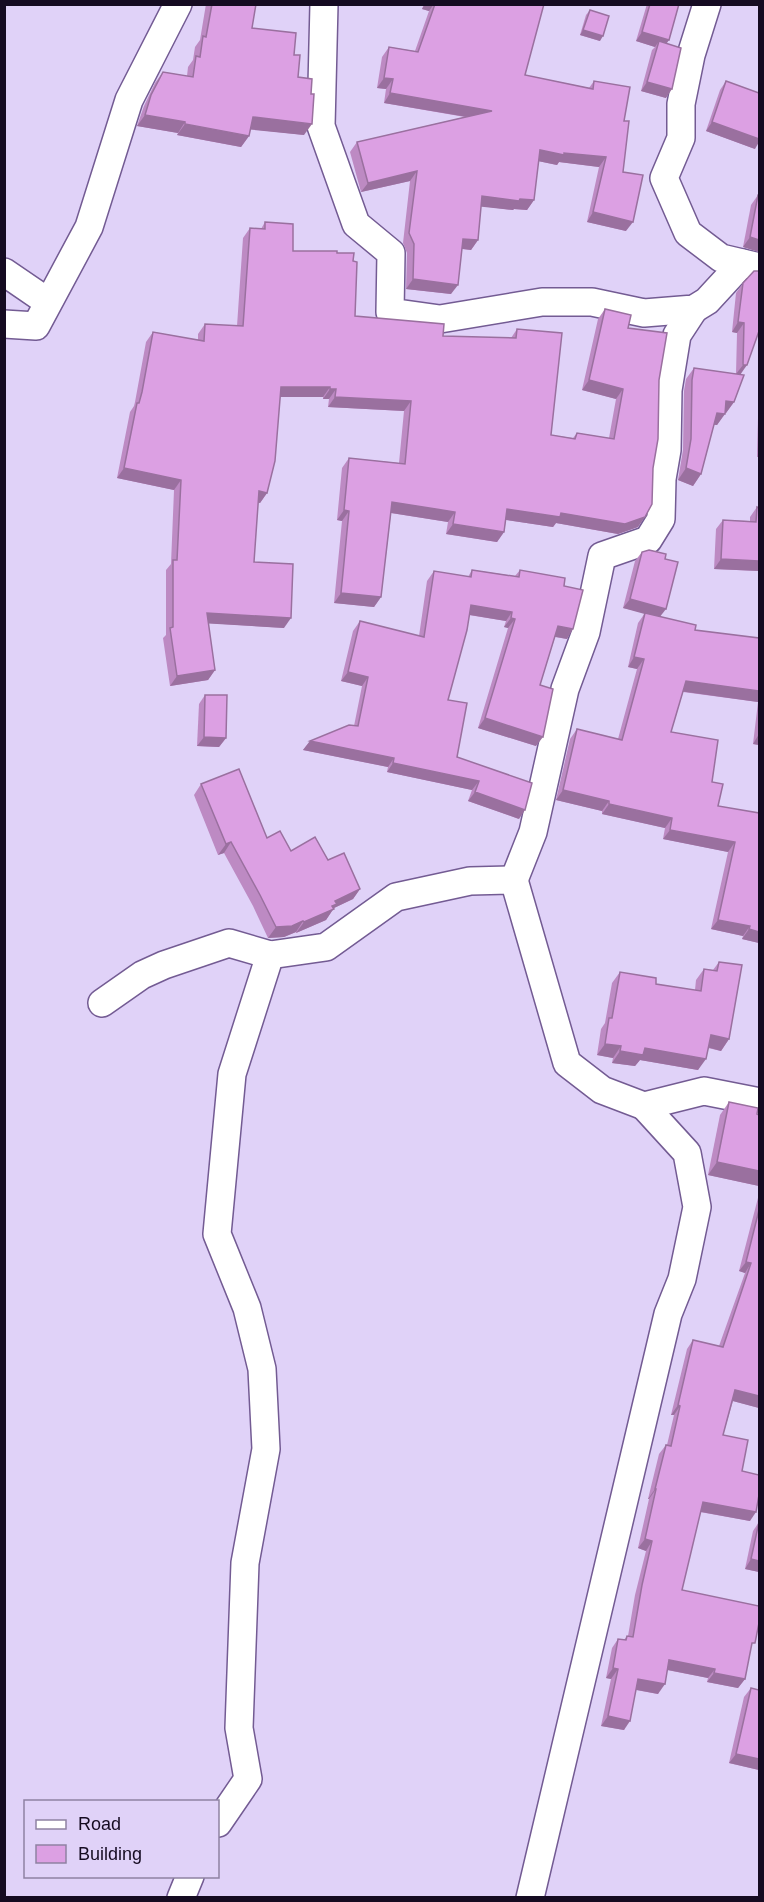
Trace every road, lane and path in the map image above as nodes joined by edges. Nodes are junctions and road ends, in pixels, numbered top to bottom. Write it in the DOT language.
graph roads {
  1 [pos="178,4"];
  2 [pos="324,4"];
  3 [pos="707,4"];
  4 [pos="751,265"];
  5 [pos="4,272"];
  6 [pos="48,302"];
  7 [pos="694,309"];
  8 [pos="4,324"];
  9 [pos="514,880"];
  10 [pos="270,955"];
  11 [pos="102,1003"];
  12 [pos="759,1102"];
  13 [pos="644,1106"];
  14 [pos="219,1822"];
  15 [pos="189,1878"];
  16 [pos="182,1898"];
  17 [pos="530,1898"];
  1 -- 6 [label="street"];
  2 -- 7 [label="street"];
  3 -- 4 [label="street"];
  4 -- 7 [label="street"];
  5 -- 6 [label="street"];
  6 -- 8 [label="street"];
  7 -- 9 [label="street"];
  9 -- 10 [label="street"];
  9 -- 13 [label="street"];
  10 -- 11 [label="street"];
  10 -- 14 [label="street"];
  12 -- 13 [label="street"];
  13 -- 17 [label="street"];
  15 -- 16 [label="street"];
}
